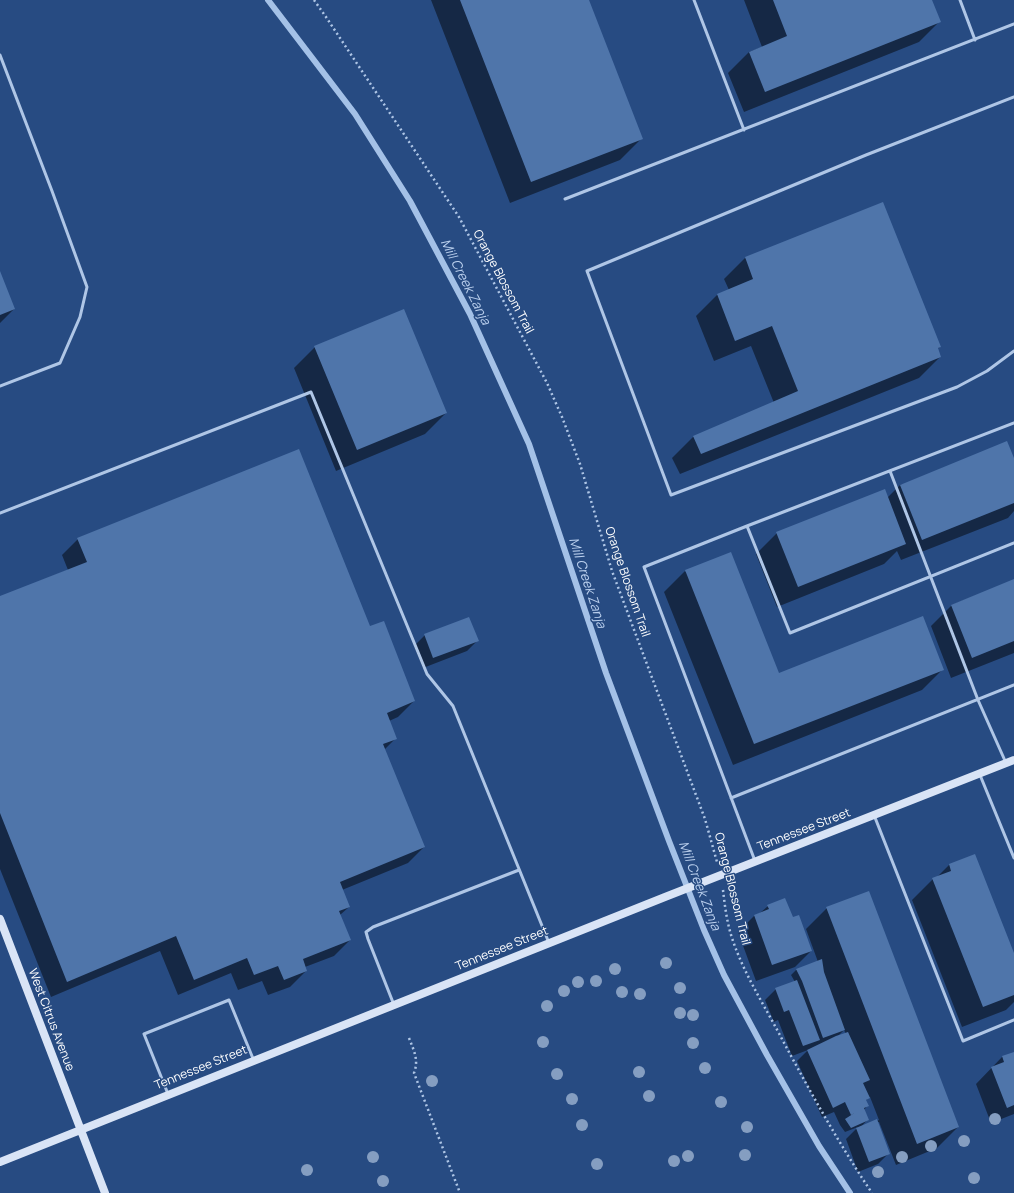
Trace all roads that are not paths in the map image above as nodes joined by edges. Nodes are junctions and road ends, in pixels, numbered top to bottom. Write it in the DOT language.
graph roads {
  1 [pos="694,0"];
  2 [pos="960,0"];
  3 [pos="1014,24"];
  4 [pos="975,40"];
  5 [pos="0,55"];
  6 [pos="1014,98"];
  7 [pos="744,130"];
  8 [pos="565,199"];
  9 [pos="1014,351"];
  10 [pos="0,386"];
  11 [pos="1014,423"];
  12 [pos="890,471"];
  13 [pos="0,513"];
  14 [pos="748,526"];
  15 [pos="1014,543"];
  16 [pos="930,576"];
  17 [pos="1014,685"];
  18 [pos="978,700"];
  19 [pos="1010,762"];
  20 [pos="980,774"];
  21 [pos="731,798"];
  22 [pos="874,815"];
  23 [pos="1014,858"];
  24 [pos="755,862"];
  25 [pos="519,870"];
  26 [pos="0,919"];
  27 [pos="550,943"];
  28 [pos="394,1005"];
  29 [pos="1014,1020"];
  30 [pos="254,1061"];
  31 [pos="168,1094"];
  32 [pos="80,1130"];
  33 [pos="0,1160"];
  34 [pos="105,1193"];
  1 -- 7 [label="lane"];
  2 -- 4 [label="lane"];
  3 -- 4 [label="lane"];
  4 -- 7 [label="lane"];
  5 -- 10 [label="lane"];
  6 -- 9 [label="lane"];
  7 -- 8 [label="lane"];
  11 -- 12 [label="lane"];
  12 -- 14 [label="lane"];
  12 -- 16 [label="lane"];
  13 -- 25 [label="lane"];
  14 -- 16 [label="lane"];
  14 -- 21 [label="lane"];
  15 -- 16 [label="lane"];
  16 -- 18 [label="lane"];
  17 -- 18 [label="lane"];
  18 -- 19 [label="lane"];
  18 -- 21 [label="lane"];
  19 -- 20 [label="main road, Tennessee Street"];
  20 -- 22 [label="main road, Tennessee Street"];
  20 -- 23 [label="lane"];
  21 -- 24 [label="lane"];
  22 -- 24 [label="main road, Tennessee Street"];
  22 -- 29 [label="lane"];
  24 -- 27 [label="main road, Tennessee Street"];
  25 -- 27 [label="lane"];
  25 -- 28 [label="lane"];
  26 -- 32 [label="main road, West Citrus Avenue"];
  27 -- 28 [label="main road, Tennessee Street"];
  28 -- 30 [label="main road, Tennessee Street"];
  30 -- 31 [label="main road, Tennessee Street"];
  30 -- 31 [label="lane"];
  31 -- 32 [label="main road, Tennessee Street"];
  32 -- 33 [label="main road, Tennessee Street"];
  32 -- 34 [label="main road, West Citrus Avenue"];
}
